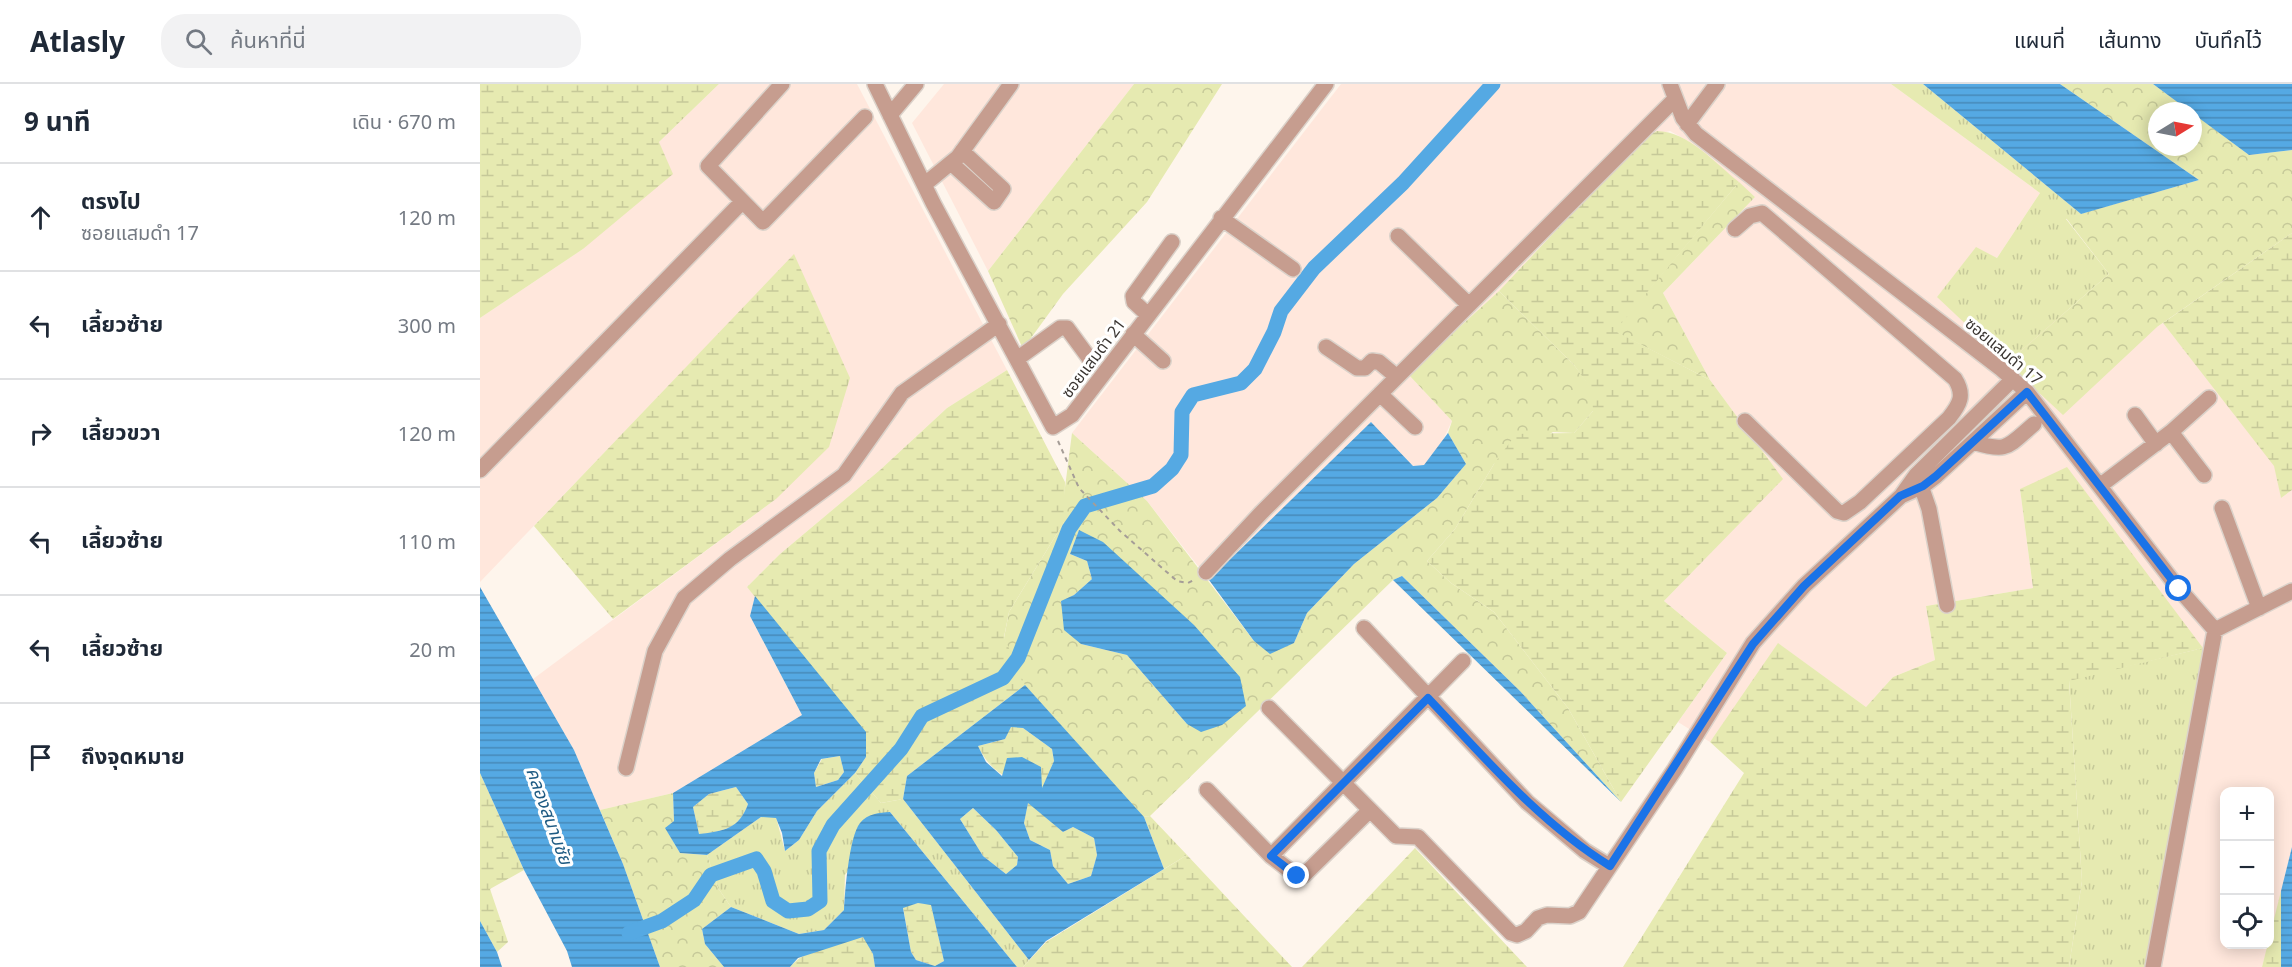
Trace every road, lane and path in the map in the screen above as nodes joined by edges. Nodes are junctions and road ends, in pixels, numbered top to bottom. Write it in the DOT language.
graph roads {
  1 [pos="783,84"];
  2 [pos="875,84"];
  3 [pos="916,84"];
  4 [pos="1011,84"];
  5 [pos="1326,84"];
  6 [pos="1670,84"];
  7 [pos="1717,84"];
  8 [pos="1675,99"];
  9 [pos="890,115"];
  10 [pos="864,117"];
  11 [pos="1687,124"];
  12 [pos="962,151"];
  13 [pos="951,163"];
  14 [pos="925,184"];
  15 [pos="742,202"];
  16 [pos="1221,218"];
  17 [pos="1735,230"];
  18 [pos="1398,236"];
  19 [pos="1172,242"];
  20 [pos="1293,269"];
  21 [pos="1896,288"];
  22 [pos="1469,304"];
  23 [pos="1876,309"];
  24 [pos="1148,315"];
  25 [pos="999,324"];
  26 [pos="1133,334"];
  27 [pos="1326,347"];
  28 [pos="1017,359"];
  29 [pos="1163,361"];
  30 [pos="1092,362"];
  31 [pos="1397,377"];
  32 [pos="2013,379"];
  33 [pos="2027,392"];
  34 [pos="1380,394"];
  35 [pos="2210,398"];
  36 [pos="2134,415"];
  37 [pos="1745,421"];
  38 [pos="2034,424"];
  39 [pos="1053,427"];
  40 [pos="1415,427"];
  41 [pos="2171,432"];
  42 [pos="1973,442"];
  43 [pos="2156,444"];
  44 [pos="480,470"];
  45 [pos="2204,475"];
  46 [pos="1920,480"];
  47 [pos="2101,485"];
  48 [pos="2222,508"];
  49 [pos="1206,572"];
  50 [pos="2292,591"];
  51 [pos="1947,604"];
  52 [pos="2259,608"];
  53 [pos="1364,628"];
  54 [pos="2215,630"];
  55 [pos="1463,661"];
  56 [pos="1428,698"];
  57 [pos="1269,708"];
  58 [pos="626,768"];
  59 [pos="1343,783"];
  60 [pos="1207,790"];
  61 [pos="1370,810"];
  62 [pos="1271,856"];
  63 [pos="1610,866"];
  64 [pos="2153,967"];
  1 -- 15 [label="street"];
  2 -- 9 [label="street, ซอยแสมดำ 21"];
  3 -- 9 [label="street"];
  4 -- 12 [label="street"];
  5 -- 16 [label="street, ซอยแสมดำ 21"];
  6 -- 8 [label="street, ซอยแสมดำ 17"];
  7 -- 11 [label="street"];
  8 -- 11 [label="street, ซอยแสมดำ 17"];
  8 -- 22 [label="street"];
  9 -- 14 [label="street, ซอยแสมดำ 21"];
  10 -- 15 [label="street"];
  11 -- 21 [label="street, ซอยแสมดำ 17"];
  12 -- 13 [label="street"];
  12 -- 13 [label="street"];
  13 -- 14 [label="street"];
  14 -- 25 [label="street, ซอยแสมดำ 21"];
  15 -- 44 [label="street"];
  16 -- 20 [label="street"];
  16 -- 24 [label="street, ซอยแสมดำ 21"];
  17 -- 23 [label="street"];
  18 -- 22 [label="street"];
  19 -- 24 [label="street"];
  21 -- 23 [label="street"];
  21 -- 32 [label="street, ซอยแสมดำ 17"];
  22 -- 31 [label="street"];
  23 -- 37 [label="street"];
  24 -- 26 [label="street, ซอยแสมดำ 21"];
  25 -- 28 [label="street, ซอยแสมดำ 21"];
  25 -- 58 [label="street"];
  26 -- 29 [label="street"];
  26 -- 39 [label="street, ซอยแสมดำ 21"];
  27 -- 31 [label="street"];
  28 -- 30 [label="street"];
  28 -- 39 [label="street, ซอยแสมดำ 21"];
  31 -- 34 [label="street"];
  32 -- 33 [label="street, ซอยแสมดำ 17"];
  32 -- 46 [label="street"];
  33 -- 42 [label="street"];
  33 -- 47 [label="street, ซอยแสมดำ 17"];
  34 -- 40 [label="street"];
  34 -- 49 [label="street"];
  35 -- 41 [label="street"];
  36 -- 43 [label="street"];
  38 -- 42 [label="street"];
  39 -- 49 [label="path"];
  41 -- 43 [label="street"];
  41 -- 45 [label="street"];
  42 -- 46 [label="street"];
  43 -- 47 [label="street"];
  46 -- 51 [label="street"];
  46 -- 63 [label="street"];
  47 -- 54 [label="street, ซอยแสมดำ 17"];
  48 -- 52 [label="street"];
  50 -- 52 [label="street"];
  52 -- 54 [label="street"];
  53 -- 56 [label="street"];
  54 -- 64 [label="street"];
  55 -- 56 [label="street"];
  56 -- 59 [label="street"];
  56 -- 63 [label="street"];
  57 -- 59 [label="street"];
  59 -- 61 [label="street"];
  59 -- 62 [label="street"];
  60 -- 62 [label="street"];
  61 -- 62 [label="street"];
  61 -- 63 [label="street"];
}
